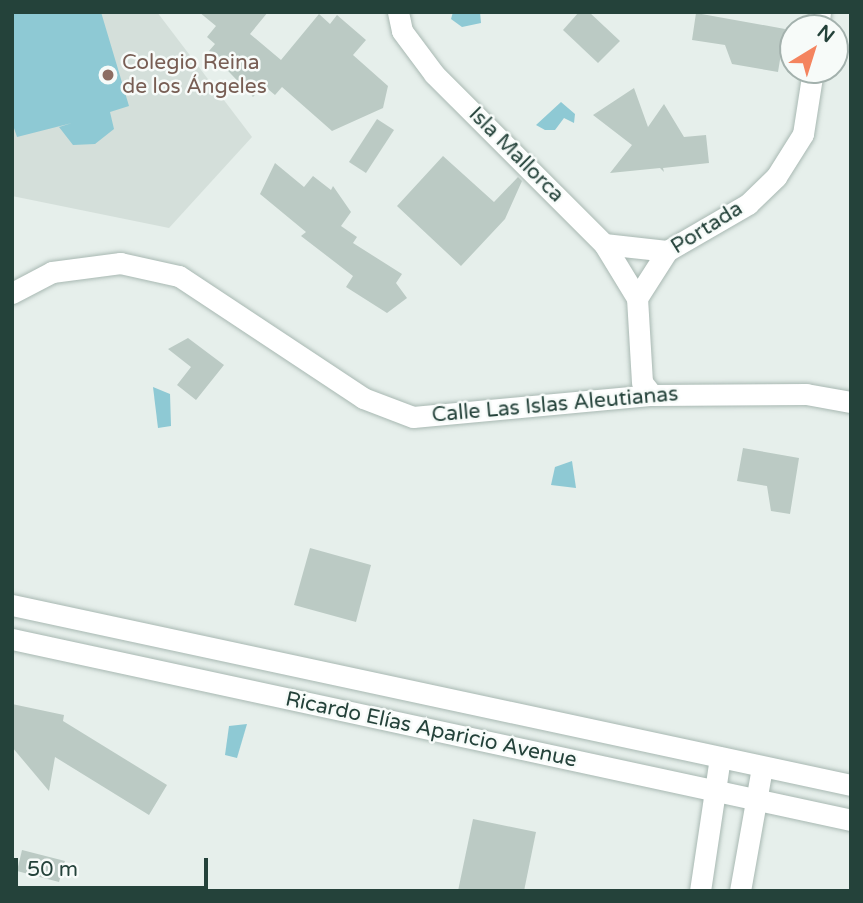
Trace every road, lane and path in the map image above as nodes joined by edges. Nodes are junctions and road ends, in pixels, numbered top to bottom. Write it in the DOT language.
graph roads {
  1 [pos="398,12"];
  2 [pos="811,84"];
  3 [pos="604,244"];
  4 [pos="667,251"];
  5 [pos="12,293"];
  6 [pos="637,298"];
  7 [pos="652,394"];
  8 [pos="851,402"];
  9 [pos="20,607"];
  10 [pos="17,640"];
  11 [pos="720,757"];
  12 [pos="762,767"];
  13 [pos="851,785"];
  14 [pos="714,792"];
  15 [pos="756,800"];
  16 [pos="851,820"];
  17 [pos="700,891"];
  18 [pos="740,891"];
  1 -- 3 [label="street, Isla Mallorca"];
  2 -- 4 [label="street, Portada"];
  3 -- 4 [label="street"];
  3 -- 6 [label="street, Isla Mallorca"];
  4 -- 6 [label="street, Portada"];
  5 -- 7 [label="street, Calle Las Islas Aleutianas"];
  6 -- 7 [label="street"];
  7 -- 8 [label="street, Calle Las Islas Aleutianas"];
  9 -- 10 [label="street"];
  9 -- 11 [label="street, Ricardo Elías Aparicio Avenue"];
  10 -- 14 [label="street, Ricardo Elías Aparicio Avenue"];
  11 -- 12 [label="street, Ricardo Elías Aparicio Avenue"];
  11 -- 14 [label="street"];
  12 -- 13 [label="street, Ricardo Elías Aparicio Avenue"];
  12 -- 15 [label="street"];
  14 -- 15 [label="street, Ricardo Elías Aparicio Avenue"];
  14 -- 17 [label="street"];
  15 -- 16 [label="street, Ricardo Elías Aparicio Avenue"];
  15 -- 18 [label="street"];
}
